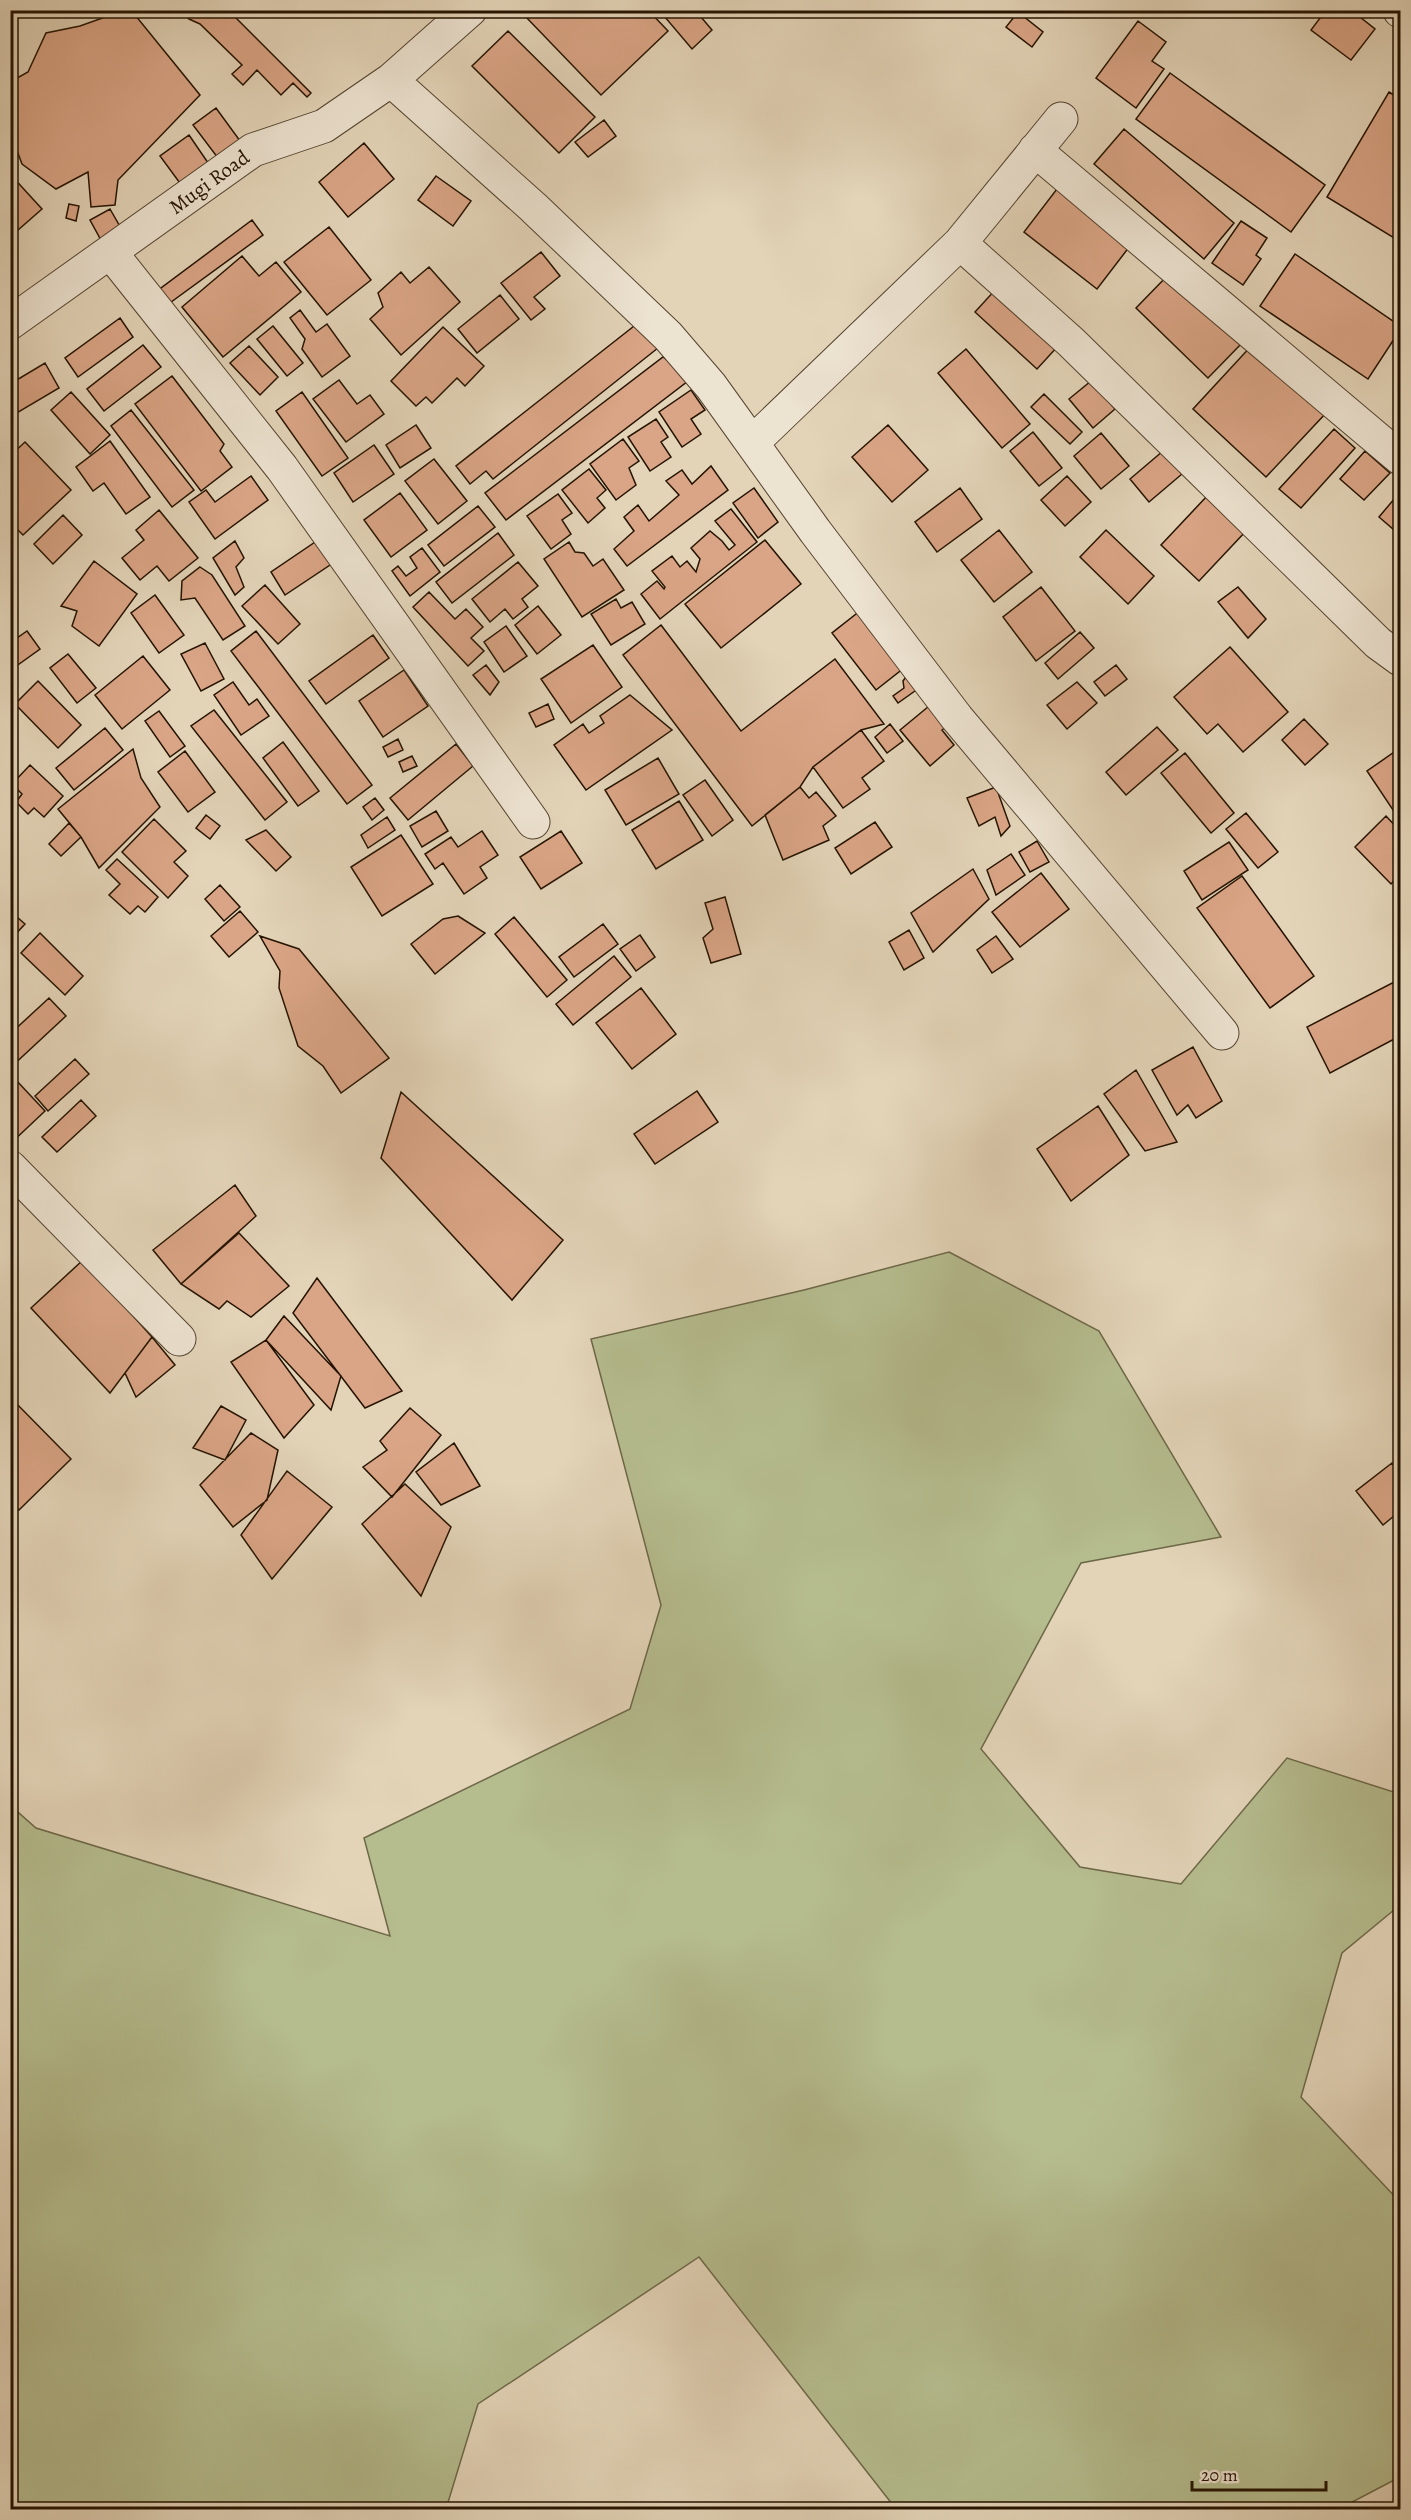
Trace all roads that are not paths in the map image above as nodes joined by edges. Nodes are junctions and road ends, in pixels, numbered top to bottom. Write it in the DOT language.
graph roads {
  1 [pos="468,11"];
  2 [pos="391,80"];
  3 [pos="1061,119"];
  4 [pos="1035,150"];
  5 [pos="960,243"];
  6 [pos="111,254"];
  7 [pos="12,320"];
  8 [pos="753,442"];
  9 [pos="1401,458"];
  10 [pos="1389,651"];
  11 [pos="1401,679"];
  12 [pos="532,822"];
  13 [pos="1222,1033"];
  14 [pos="10,1167"];
  15 [pos="179,1339"];
  1 -- 2 [label="street, Mugi Road"];
  2 -- 6 [label="street, Mugi Road"];
  2 -- 8 [label="street"];
  3 -- 4 [label="street"];
  4 -- 5 [label="street"];
  4 -- 9 [label="street"];
  5 -- 8 [label="street"];
  5 -- 10 [label="street"];
  6 -- 7 [label="street, Mugi Road"];
  6 -- 12 [label="street"];
  8 -- 13 [label="street"];
  10 -- 11 [label="street"];
  14 -- 15 [label="street"];
}
